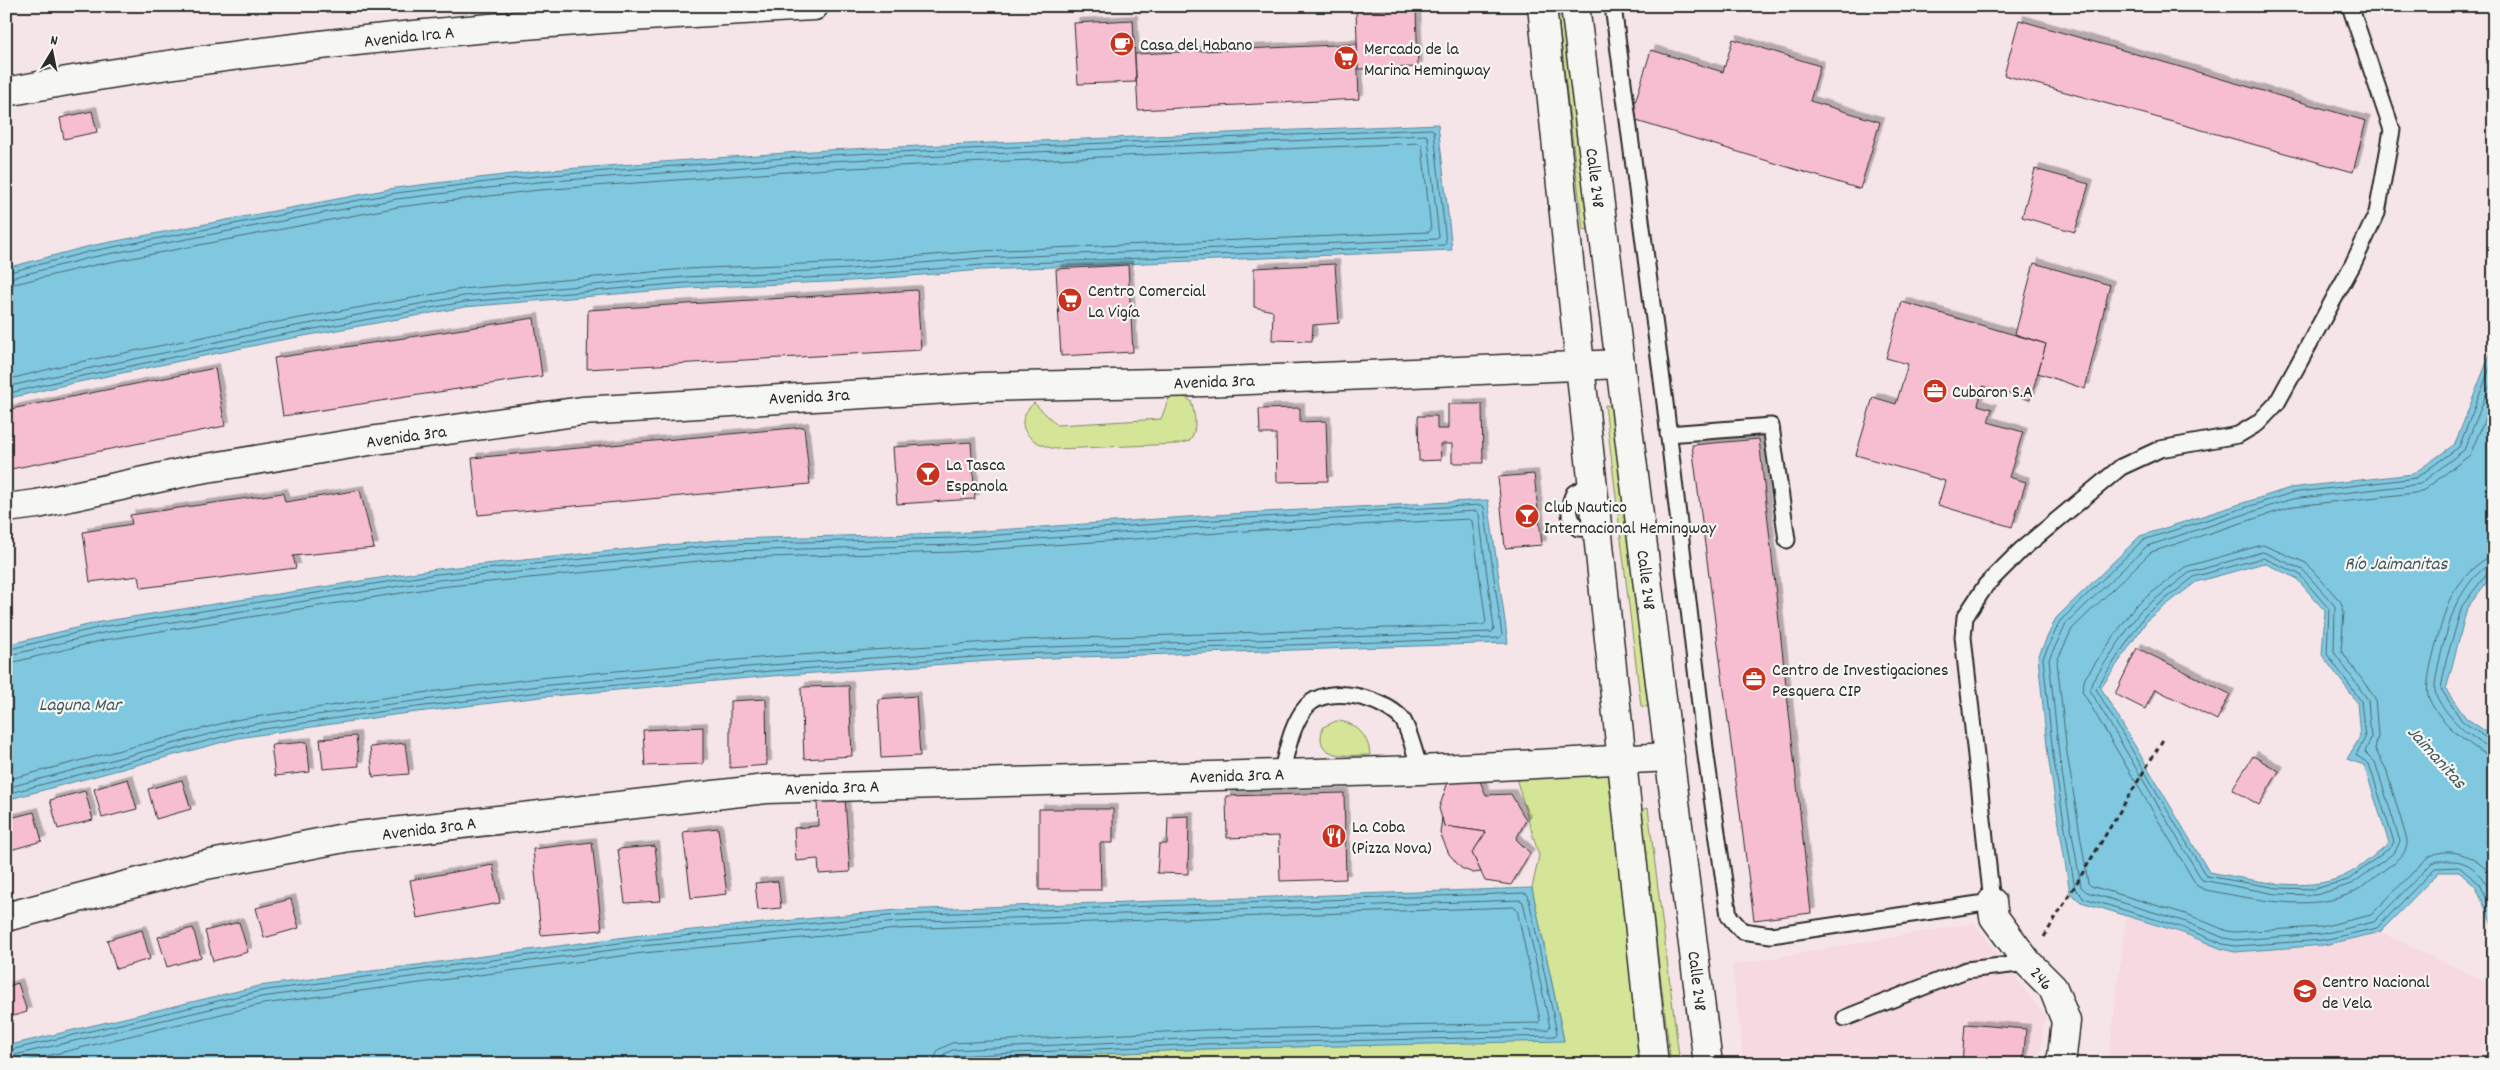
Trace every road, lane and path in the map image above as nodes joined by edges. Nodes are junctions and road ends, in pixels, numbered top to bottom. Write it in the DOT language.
graph roads {
  1 [pos="814,6"];
  2 [pos="1542,6"];
  3 [pos="1575,6"];
  4 [pos="1613,6"];
  5 [pos="2350,6"];
  6 [pos="6,92"];
  7 [pos="1620,364"];
  8 [pos="1580,366"];
  9 [pos="1668,434"];
  10 [pos="6,508"];
  11 [pos="1787,540"];
  12 [pos="2164,738"];
  13 [pos="1670,757"];
  14 [pos="1622,761"];
  15 [pos="1420,770"];
  16 [pos="1281,774"];
  17 [pos="1992,902"];
  18 [pos="6,917"];
  19 [pos="2028,963"];
  20 [pos="1845,1018"];
  21 [pos="1654,1064"];
  22 [pos="1708,1064"];
  23 [pos="2061,1064"];
  1 -- 6 [label="street, Avenida 1ra A"];
  2 -- 8 [label="street, Calle 248"];
  3 -- 7 [label="street, Calle 248"];
  4 -- 9 [label="lane"];
  5 -- 17 [label="lane"];
  7 -- 8 [label="street, Avenida 3ra"];
  7 -- 13 [label="street, Calle 248"];
  8 -- 10 [label="street, Avenida 3ra"];
  8 -- 14 [label="street, Calle 248"];
  9 -- 11 [label="lane"];
  9 -- 17 [label="lane"];
  12 -- 19 [label="path"];
  13 -- 14 [label="street, Avenida 3ra A"];
  13 -- 22 [label="street, Calle 248"];
  14 -- 15 [label="street, Avenida 3ra A"];
  14 -- 21 [label="street, Calle 248"];
  15 -- 16 [label="street, Avenida 3ra A"];
  15 -- 16 [label="lane"];
  16 -- 18 [label="street, Avenida 3ra A"];
  17 -- 19 [label="street, 246"];
  19 -- 20 [label="lane"];
  19 -- 23 [label="street, 246"];
}
